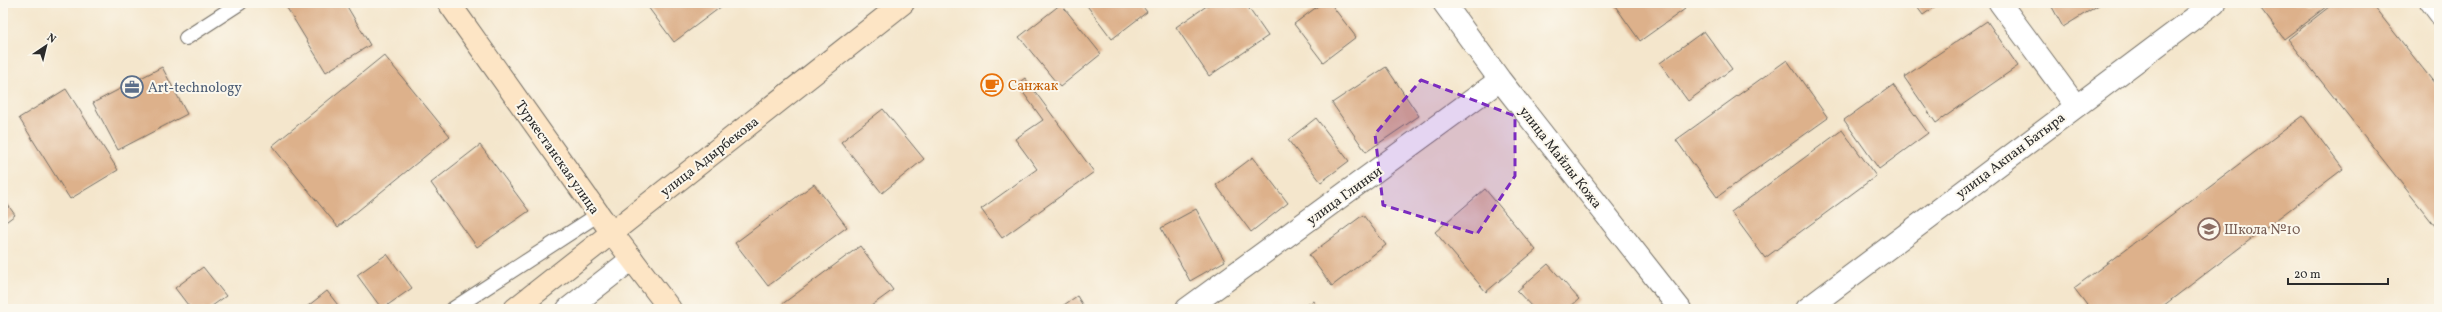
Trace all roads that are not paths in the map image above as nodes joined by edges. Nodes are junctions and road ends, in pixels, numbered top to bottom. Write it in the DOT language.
graph roads {
  1 [pos="240,3"];
  2 [pos="449,3"];
  3 [pos="903,3"];
  4 [pos="1444,3"];
  5 [pos="2000,3"];
  6 [pos="2214,3"];
  7 [pos="2427,3"];
  8 [pos="2439,19"];
  9 [pos="186,38"];
  10 [pos="1500,80"];
  11 [pos="2076,106"];
  12 [pos="599,214"];
  13 [pos="612,232"];
  14 [pos="632,259"];
  15 [pos="453,309"];
  16 [pos="515,309"];
  17 [pos="568,309"];
  18 [pos="670,309"];
  19 [pos="1187,309"];
  20 [pos="1680,309"];
  21 [pos="1808,309"];
  1 -- 9 [label="lane"];
  2 -- 12 [label="main road, Туркестанская улица"];
  3 -- 13 [label="main road, улица Адырбекова"];
  4 -- 10 [label="street, улица Майлы Кожа"];
  5 -- 11 [label="street"];
  6 -- 11 [label="street, улица Акпан Батыра"];
  7 -- 8 [label="lane"];
  10 -- 19 [label="street, улица Глинки"];
  10 -- 20 [label="street, улица Майлы Кожа"];
  11 -- 21 [label="street, улица Акпан Батыра"];
  12 -- 13 [label="main road, Туркестанская улица"];
  12 -- 15 [label="lane"];
  13 -- 14 [label="main road, Туркестанская улица"];
  13 -- 16 [label="main road, улица Адырбекова"];
  14 -- 17 [label="street"];
  14 -- 18 [label="main road, Туркестанская улица"];
}
